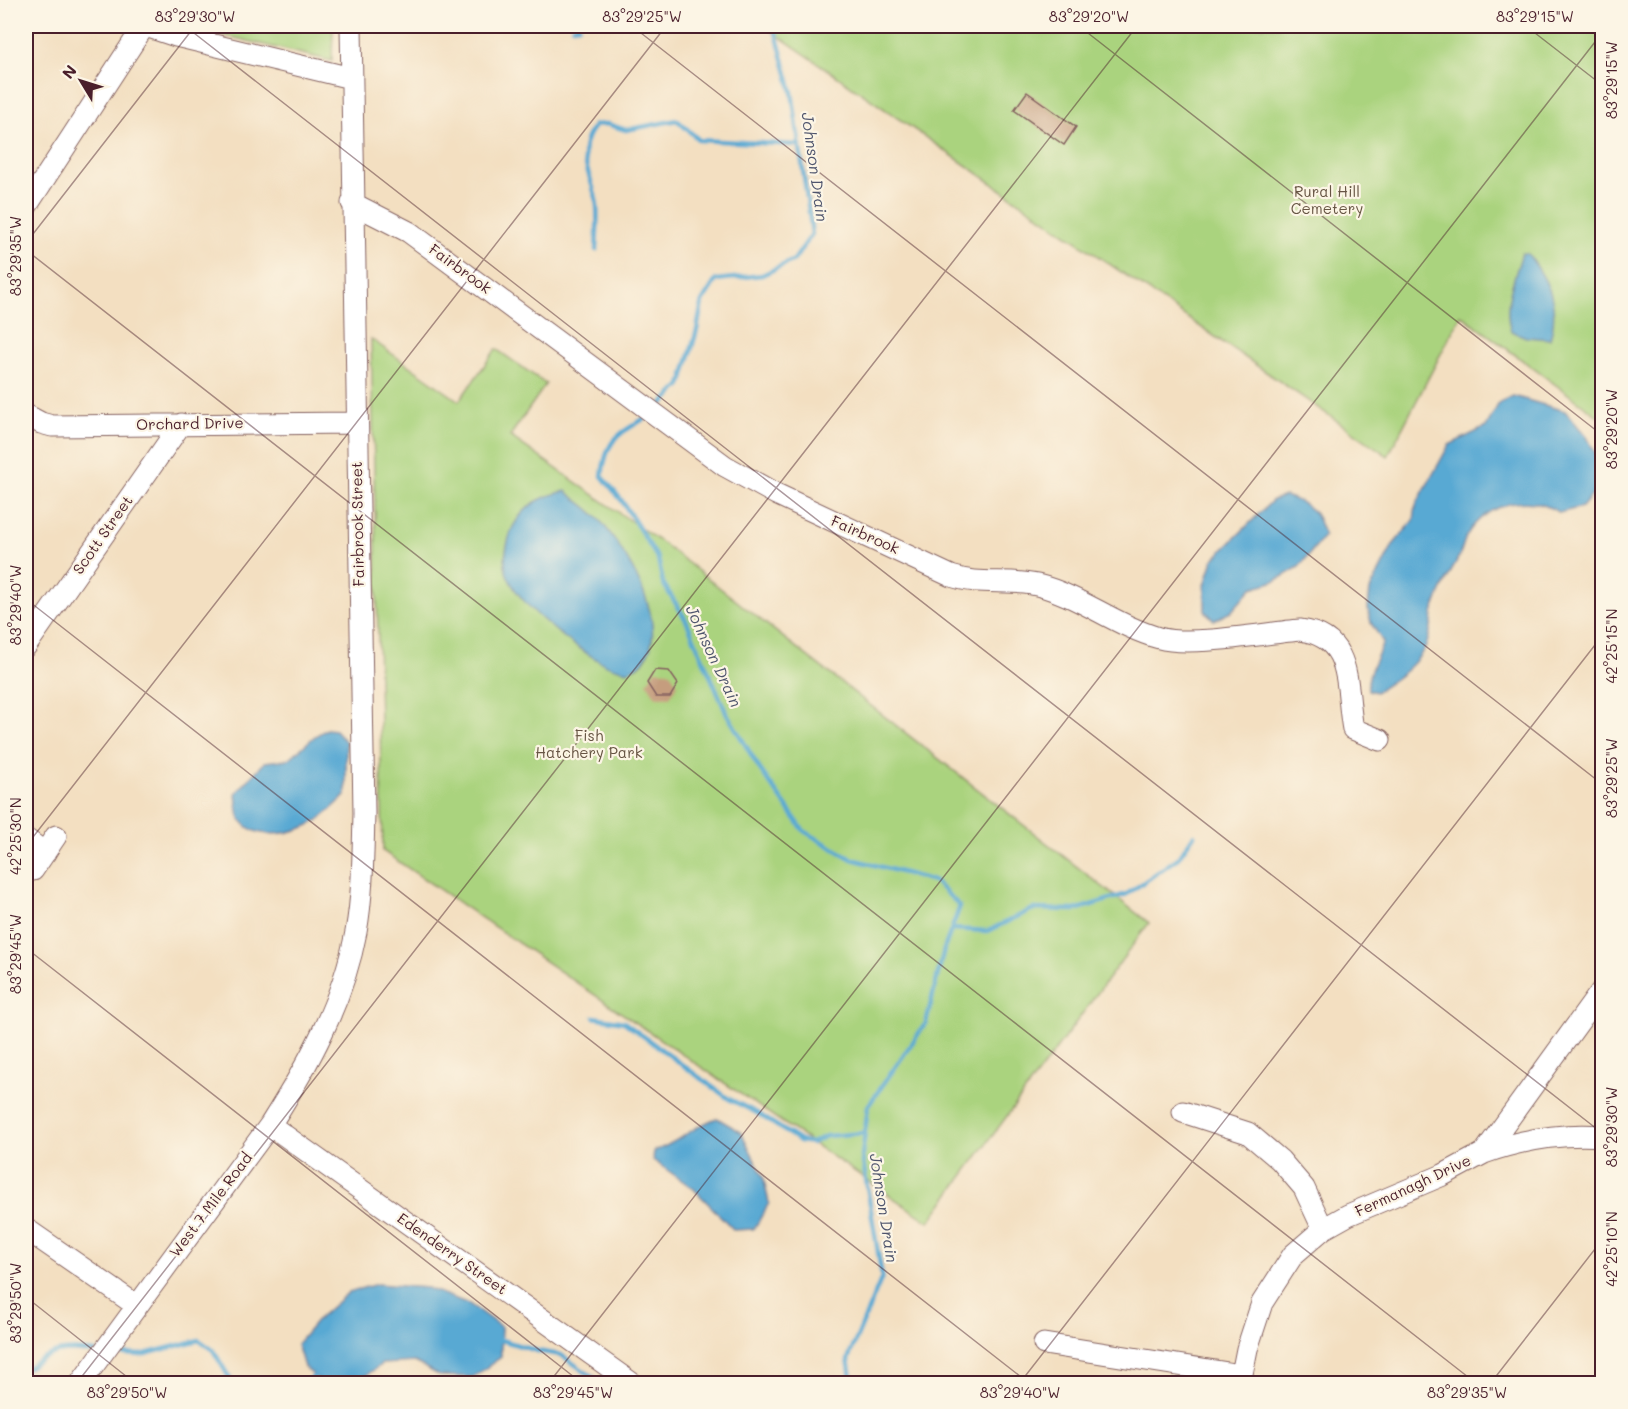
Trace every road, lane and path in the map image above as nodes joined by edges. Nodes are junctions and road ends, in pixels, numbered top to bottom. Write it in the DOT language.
graph roads {
  1 [pos="145,26"];
  2 [pos="351,26"];
  3 [pos="351,78"];
  4 [pos="352,203"];
  5 [pos="26,207"];
  6 [pos="26,415"];
  7 [pos="356,423"];
  8 [pos="181,424"];
  9 [pos="26,646"];
  10 [pos="1380,740"];
  11 [pos="26,839"];
  12 [pos="45,853"];
  13 [pos="1602,990"];
  14 [pos="329,1018"];
  15 [pos="1183,1112"];
  16 [pos="270,1125"];
  17 [pos="1602,1136"];
  18 [pos="1484,1153"];
  19 [pos="26,1230"];
  20 [pos="1323,1230"];
  21 [pos="136,1305"];
  22 [pos="1044,1344"];
  23 [pos="1240,1379"];
  24 [pos="80,1383"];
  25 [pos="633,1383"];
  1 -- 3 [label="street"];
  1 -- 5 [label="street"];
  2 -- 3 [label="street, Fairbrook Street"];
  3 -- 4 [label="street, Fairbrook Street"];
  4 -- 7 [label="street, Fairbrook Street"];
  4 -- 10 [label="street, Fairbrook"];
  6 -- 8 [label="street, Orchard Drive"];
  7 -- 8 [label="street, Orchard Drive"];
  7 -- 14 [label="street, Fairbrook Street"];
  8 -- 9 [label="street, Scott Street"];
  11 -- 12 [label="street"];
  13 -- 18 [label="street, Fermanagh Drive"];
  14 -- 16 [label="street, West 7 Mile Road"];
  15 -- 20 [label="street"];
  16 -- 21 [label="street, West 7 Mile Road"];
  16 -- 25 [label="street, Edenderry Street"];
  17 -- 18 [label="street"];
  18 -- 20 [label="street, Fermanagh Drive"];
  19 -- 21 [label="street"];
  20 -- 23 [label="street, Fermanagh Drive"];
  21 -- 24 [label="street, West 7 Mile Road"];
  22 -- 23 [label="street"];
}
